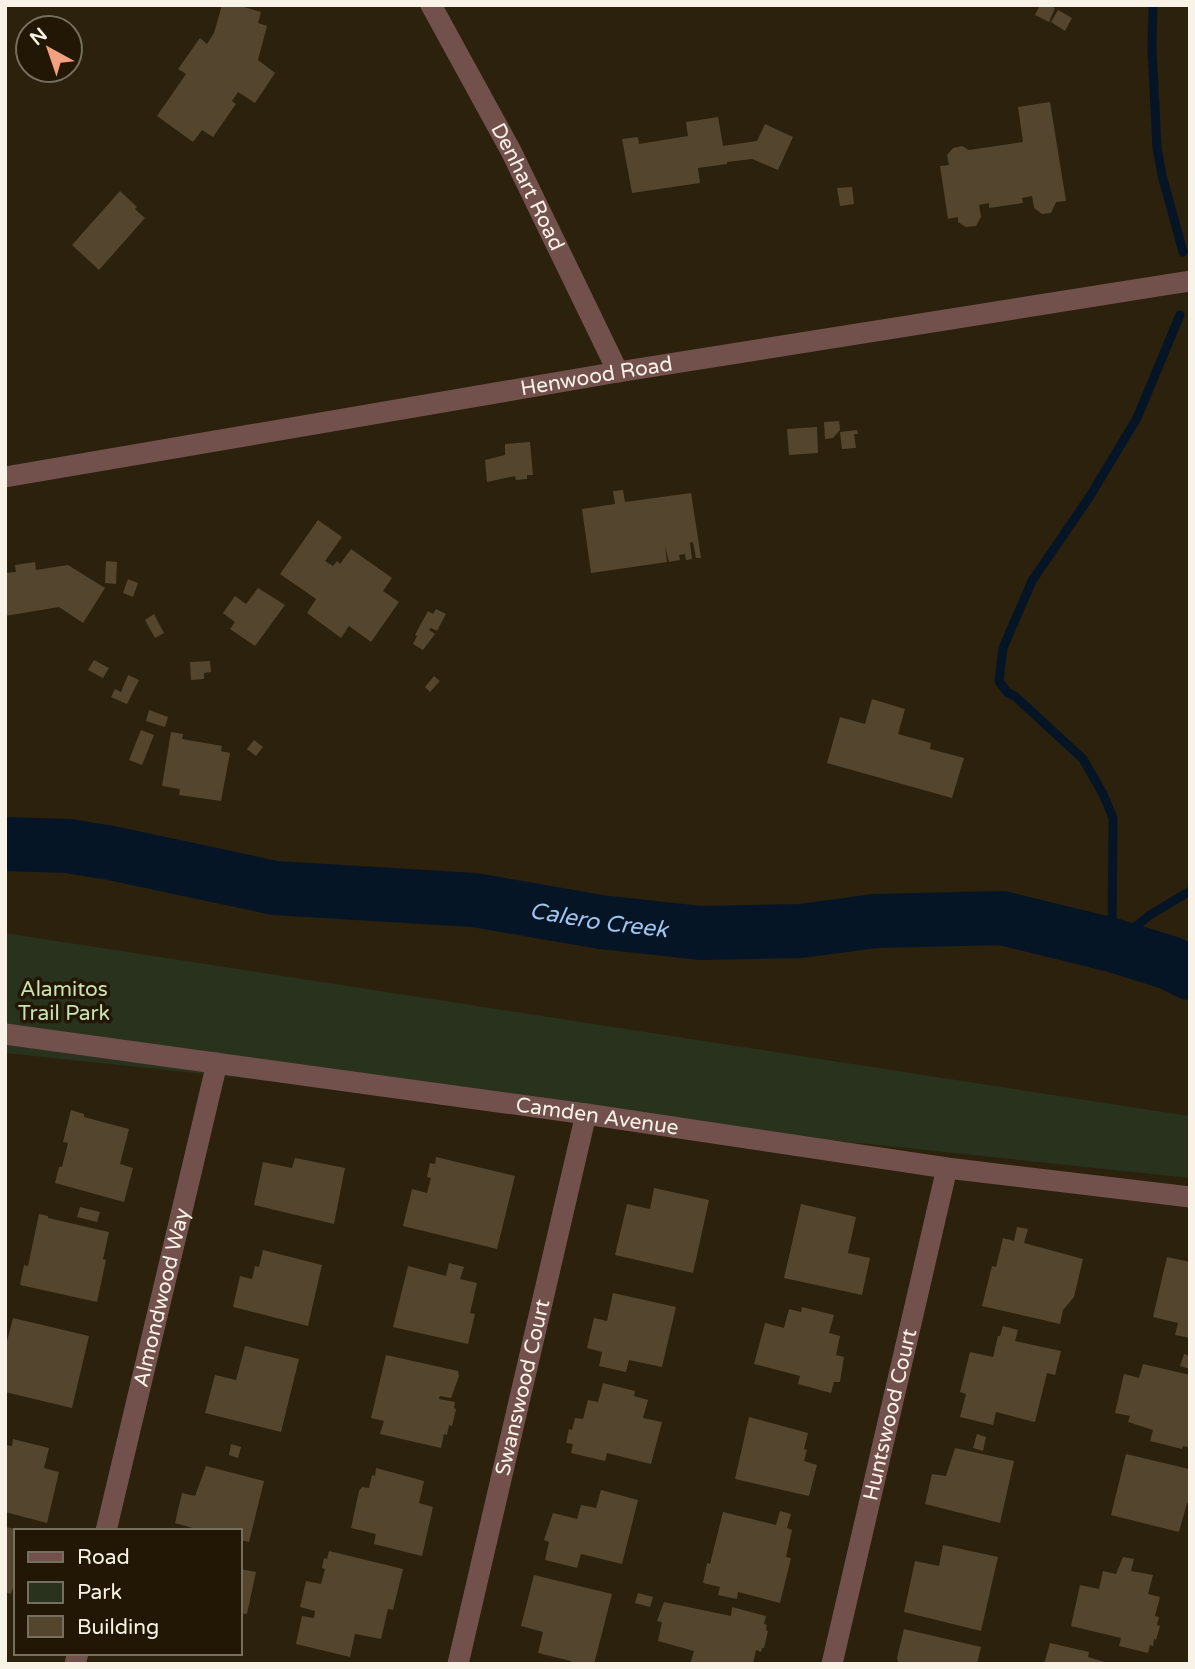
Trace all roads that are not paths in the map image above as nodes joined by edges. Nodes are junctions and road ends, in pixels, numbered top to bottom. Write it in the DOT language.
graph roads {
  1 [pos="432,5"];
  2 [pos="1190,281"];
  3 [pos="618,372"];
  4 [pos="5,477"];
  5 [pos="5,1034"];
  6 [pos="217,1063"];
  7 [pos="586,1114"];
  8 [pos="947,1168"];
  9 [pos="1190,1196"];
  10 [pos="106,1529"];
  11 [pos="458,1664"];
  12 [pos="832,1664"];
  1 -- 3 [label="street, Denhart Road"];
  2 -- 3 [label="street, Henwood Road"];
  3 -- 4 [label="street, Henwood Road"];
  5 -- 6 [label="street, Camden Avenue"];
  6 -- 7 [label="street, Camden Avenue"];
  6 -- 10 [label="street, Almondwood Way"];
  7 -- 8 [label="street, Camden Avenue"];
  7 -- 11 [label="street, Swanswood Court"];
  8 -- 9 [label="street, Camden Avenue"];
  8 -- 12 [label="street, Huntswood Court"];
}
